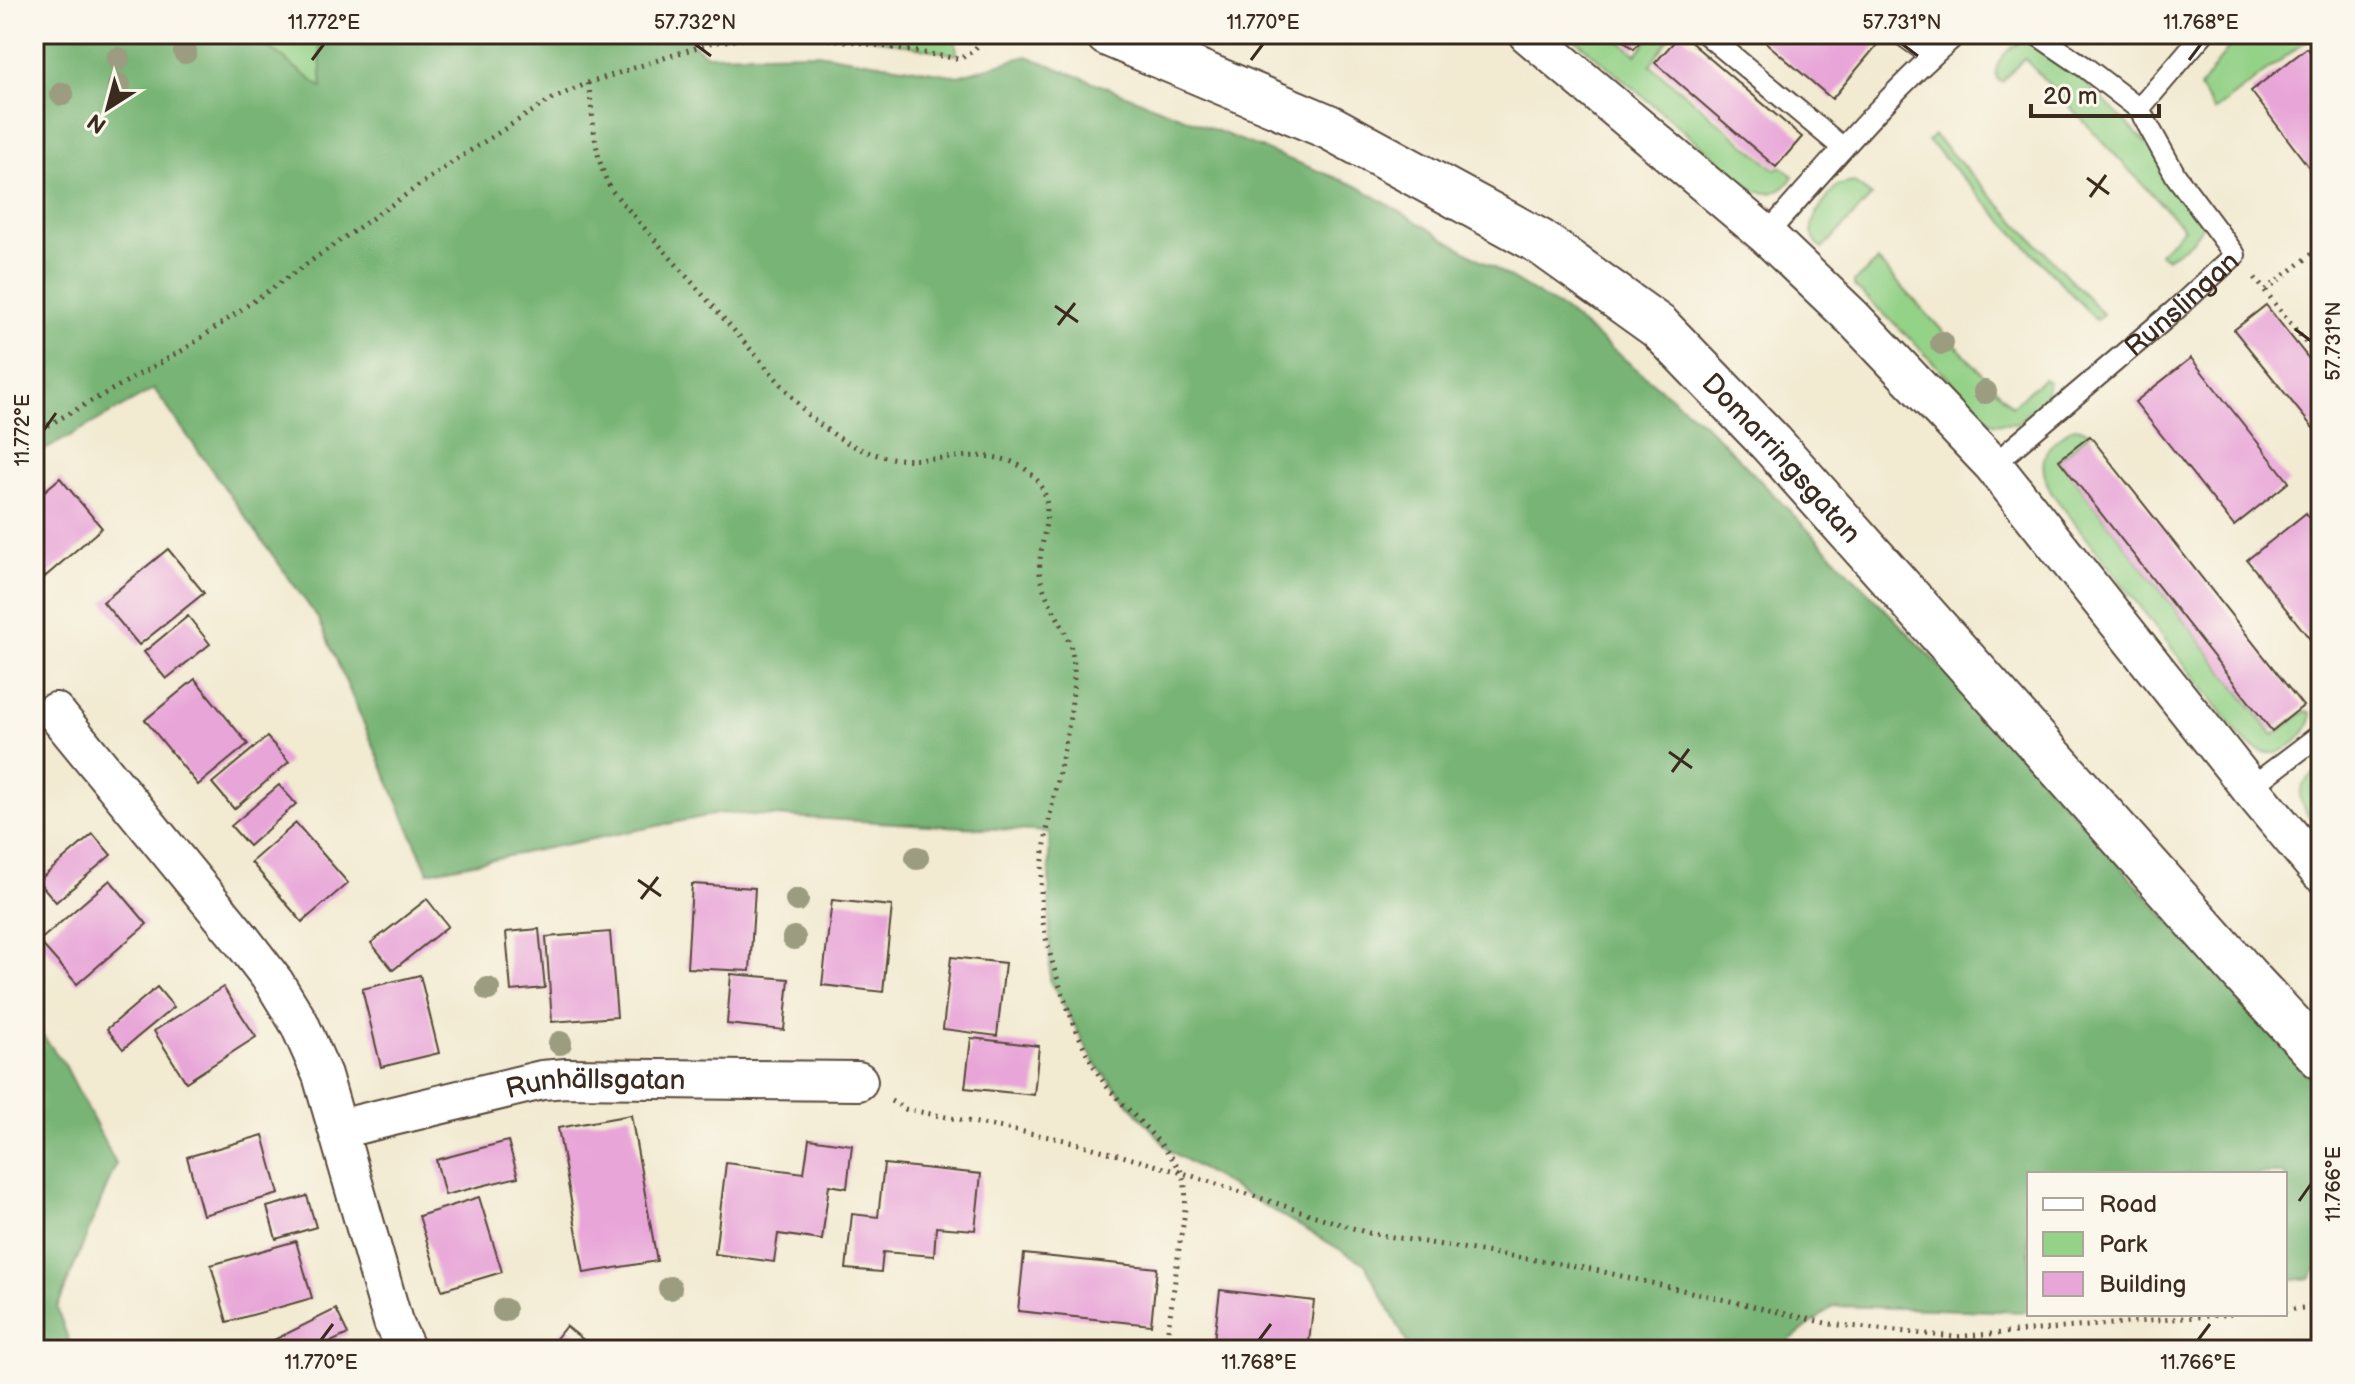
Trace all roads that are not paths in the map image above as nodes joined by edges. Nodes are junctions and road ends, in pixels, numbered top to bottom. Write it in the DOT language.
graph roads {
  1 [pos="1108,34"];
  2 [pos="1528,34"];
  3 [pos="1706,34"];
  4 [pos="1901,34"];
  5 [pos="1957,34"];
  6 [pos="2036,34"];
  7 [pos="2203,34"];
  8 [pos="1153,42"];
  9 [pos="1932,56"];
  10 [pos="2139,109"];
  11 [pos="1843,148"];
  12 [pos="1766,235"];
  13 [pos="1993,465"];
  14 [pos="55,712"];
  15 [pos="2321,734"];
  16 [pos="2250,788"];
  17 [pos="2321,873"];
  18 [pos="2321,1057"];
  19 [pos="858,1081"];
  20 [pos="339,1129"];
  21 [pos="406,1350"];
  1 -- 8 [label="street, Domarringsgatan"];
  2 -- 12 [label="street"];
  3 -- 11 [label="lane"];
  4 -- 9 [label="lane"];
  5 -- 9 [label="lane"];
  6 -- 10 [label="lane, Runslingan"];
  7 -- 10 [label="lane"];
  8 -- 18 [label="street, Domarringsgatan"];
  9 -- 11 [label="lane"];
  10 -- 13 [label="lane, Runslingan"];
  11 -- 12 [label="lane"];
  12 -- 13 [label="street"];
  13 -- 16 [label="street"];
  14 -- 20 [label="street"];
  15 -- 16 [label="lane"];
  16 -- 17 [label="street"];
  19 -- 20 [label="street, Runhällsgatan"];
  20 -- 21 [label="street"];
}
